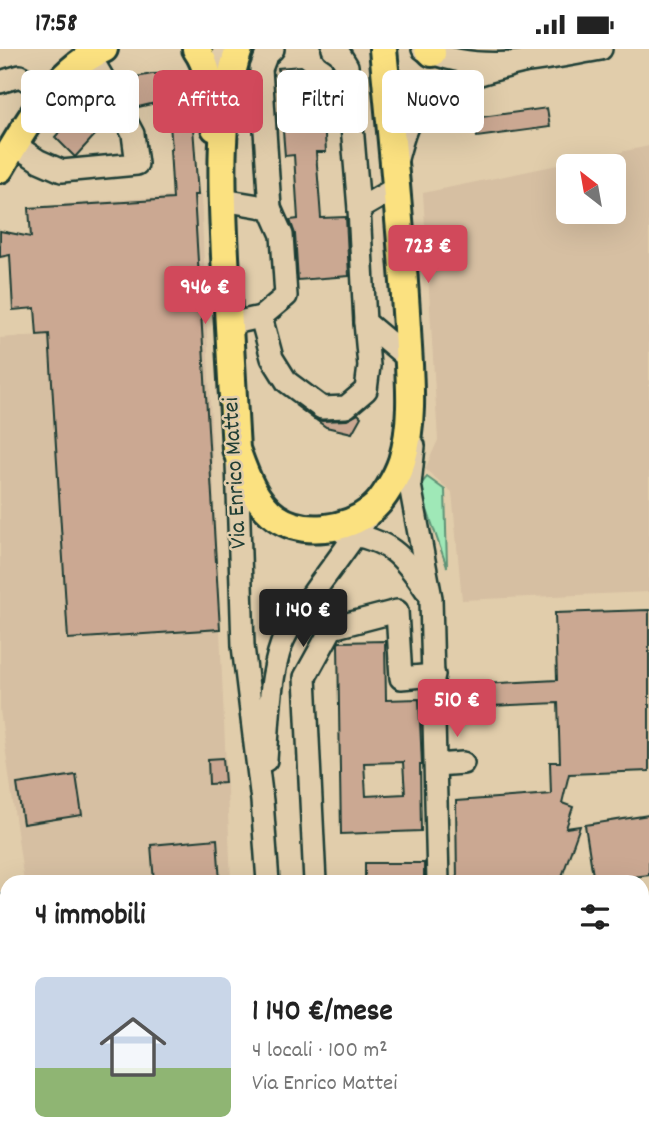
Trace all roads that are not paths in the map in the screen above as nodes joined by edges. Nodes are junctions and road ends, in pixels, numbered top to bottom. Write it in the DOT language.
graph roads {
  1 [pos="196,49"];
  2 [pos="224,49"];
  3 [pos="239,49"];
  4 [pos="274,49"];
  5 [pos="333,49"];
  6 [pos="383,49"];
  7 [pos="601,49"];
  8 [pos="428,50"];
  9 [pos="96,52"];
  10 [pos="526,61"];
  11 [pos="71,70"];
  12 [pos="221,70"];
  13 [pos="233,70"];
  14 [pos="21,77"];
  15 [pos="0,82"];
  16 [pos="23,133"];
  17 [pos="224,133"];
  18 [pos="15,145"];
  19 [pos="0,169"];
  20 [pos="396,177"];
  21 [pos="222,193"];
  22 [pos="270,208"];
  23 [pos="359,209"];
  24 [pos="261,317"];
  25 [pos="365,322"];
  26 [pos="229,324"];
  27 [pos="409,359"];
  28 [pos="411,407"];
  29 [pos="236,449"];
  30 [pos="372,509"];
  31 [pos="318,529"];
  32 [pos="356,535"];
  33 [pos="431,598"];
  34 [pos="434,675"];
  35 [pos="463,763"];
  36 [pos="436,765"];
  37 [pos="262,801"];
  38 [pos="267,875"];
  39 [pos="315,875"];
  40 [pos="438,875"];
  1 -- 21 [label="main road, Via Enrico Mattei"];
  2 -- 12 [label="street, Via Enrico Mattei"];
  3 -- 13 [label="main road, Via Enrico Mattei"];
  4 -- 22 [label="street"];
  5 -- 23 [label="street"];
  6 -- 20 [label="main road"];
  7 -- 10 [label="street"];
  8 -- 10 [label="street"];
  9 -- 11 [label="main road"];
  9 -- 18 [label="street"];
  10 -- 20 [label="street"];
  14 -- 15 [label="street"];
  16 -- 18 [label="main road"];
  17 -- 21 [label="main road, Via Enrico Mattei"];
  18 -- 19 [label="main road"];
  20 -- 23 [label="street"];
  20 -- 27 [label="main road"];
  21 -- 22 [label="street"];
  21 -- 26 [label="main road, Via Enrico Mattei"];
  22 -- 24 [label="street"];
  23 -- 25 [label="street"];
  24 -- 25 [label="street"];
  24 -- 26 [label="street"];
  25 -- 27 [label="street"];
  26 -- 29 [label="main road, Via Enrico Mattei"];
  27 -- 28 [label="main road"];
  28 -- 30 [label="main road"];
  28 -- 33 [label="street"];
  29 -- 31 [label="main road"];
  29 -- 37 [label="street, Via Enrico Mattei"];
  30 -- 31 [label="main road"];
  30 -- 32 [label="street, Via Enrico Mattei"];
  31 -- 32 [label="street"];
  32 -- 33 [label="street"];
  32 -- 37 [label="street, Via Enrico Mattei"];
  33 -- 34 [label="street"];
  34 -- 36 [label="street"];
  34 -- 39 [label="street"];
  35 -- 36 [label="street"];
  36 -- 40 [label="street"];
  37 -- 38 [label="street, Via Enrico Mattei"];
}
